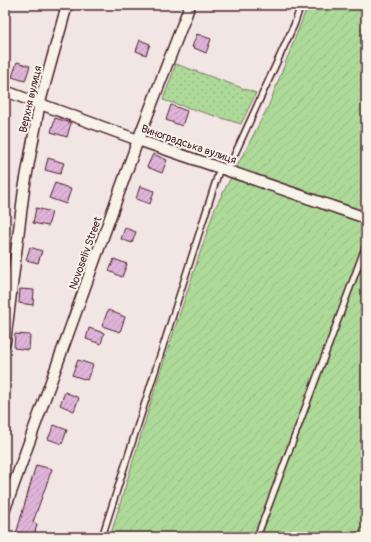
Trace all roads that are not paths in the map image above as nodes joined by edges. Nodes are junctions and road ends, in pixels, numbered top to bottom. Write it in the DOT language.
graph roads {
  1 [pos="67,5"];
  2 [pos="190,5"];
  3 [pos="301,5"];
  4 [pos="5,91"];
  5 [pos="40,102"];
  6 [pos="138,140"];
  7 [pos="224,169"];
  8 [pos="366,218"];
  9 [pos="366,245"];
  10 [pos="5,342"];
  11 [pos="5,510"];
  12 [pos="102,537"];
  13 [pos="257,537"];
  1 -- 5 [label="street, Верхня вулиця"];
  2 -- 6 [label="street, Novoseliv Street"];
  3 -- 7 [label="lane"];
  4 -- 5 [label="street, Виноградська вулиця"];
  5 -- 6 [label="street, Виноградська вулиця"];
  5 -- 10 [label="street, Верхня вулиця"];
  6 -- 7 [label="street, Виноградська вулиця"];
  6 -- 11 [label="street, Novoseliv Street"];
  7 -- 8 [label="street, Виноградська вулиця"];
  7 -- 12 [label="lane"];
  9 -- 13 [label="lane"];
}
